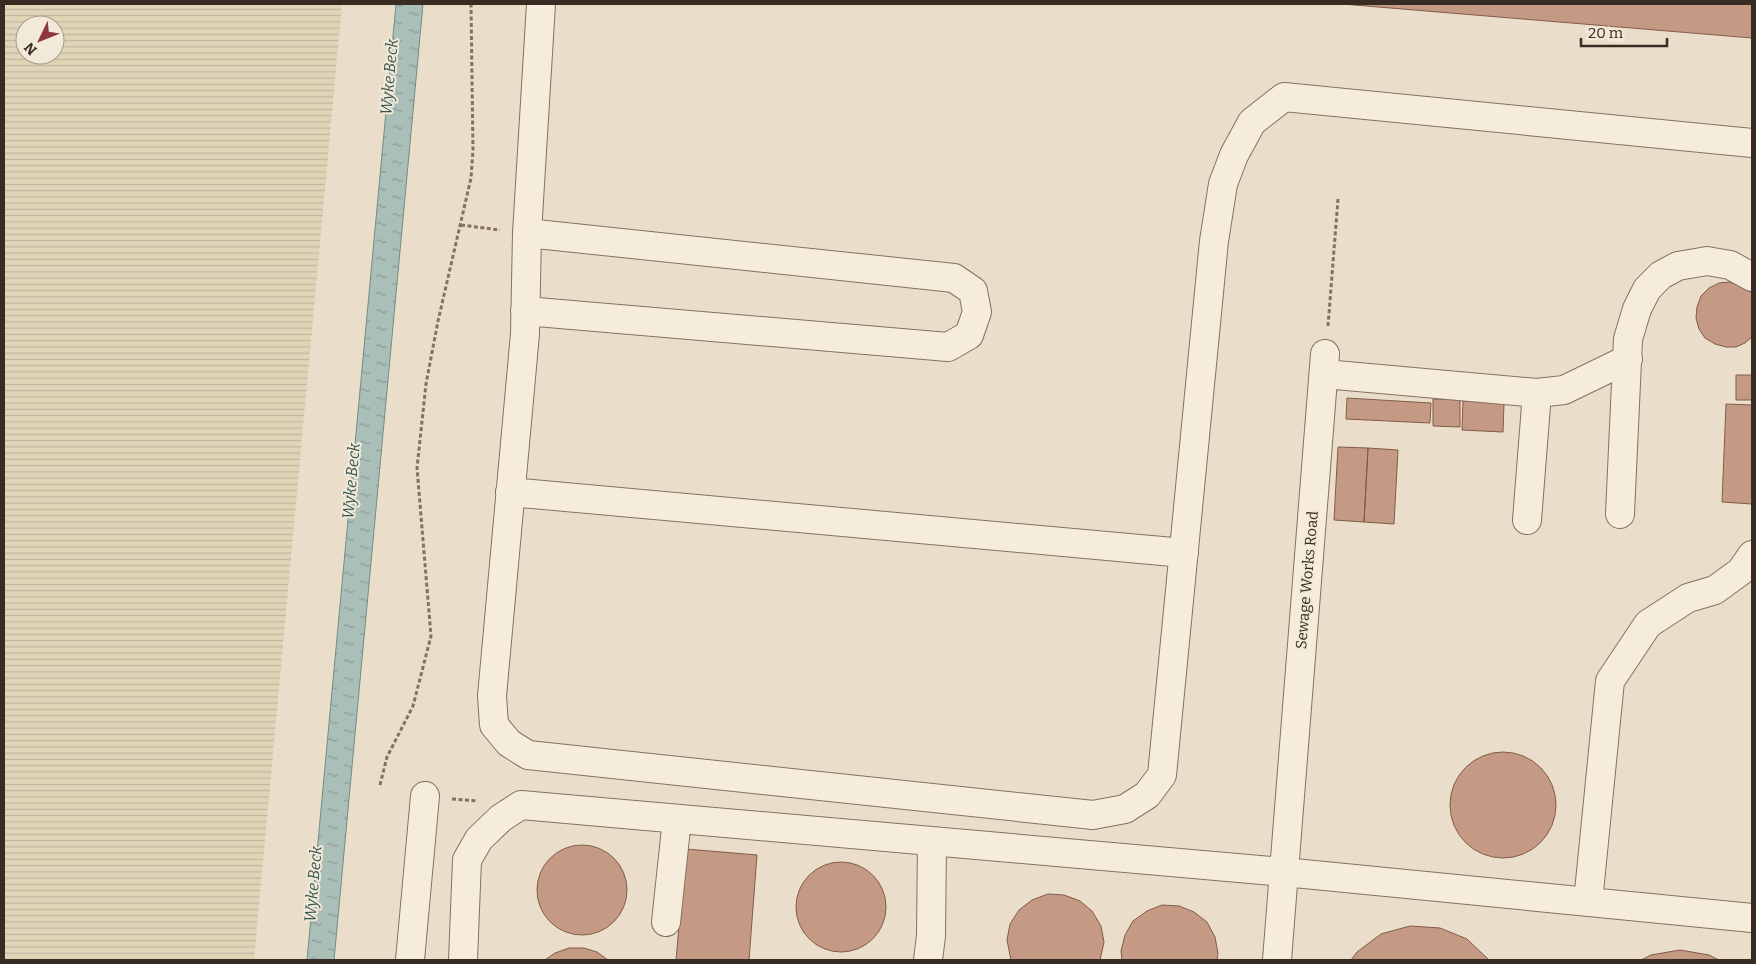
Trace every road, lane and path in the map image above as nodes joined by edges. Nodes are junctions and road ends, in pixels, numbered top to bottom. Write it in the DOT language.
graph roads {
  1 [pos="470,4"];
  2 [pos="541,4"];
  3 [pos="1752,144"];
  4 [pos="1338,200"];
  5 [pos="461,225"];
  6 [pos="528,233"];
  7 [pos="1752,277"];
  8 [pos="525,311"];
  9 [pos="1628,359"];
  10 [pos="1324,364"];
  11 [pos="1538,393"];
  12 [pos="510,492"];
  13 [pos="1620,514"];
  14 [pos="1527,520"];
  15 [pos="1184,553"];
  16 [pos="1752,555"];
  17 [pos="380,785"];
  18 [pos="425,796"];
  19 [pos="521,805"];
  20 [pos="677,819"];
  21 [pos="932,841"];
  22 [pos="1284,872"];
  23 [pos="1588,902"];
  24 [pos="1752,918"];
  25 [pos="666,922"];
  26 [pos="410,960"];
  27 [pos="463,960"];
  28 [pos="928,960"];
  29 [pos="1277,960"];
  1 -- 5 [label="path"];
  2 -- 6 [label="lane"];
  3 -- 15 [label="lane"];
  4 -- 10 [label="path"];
  5 -- 6 [label="path"];
  5 -- 17 [label="path"];
  6 -- 8 [label="lane"];
  6 -- 8 [label="lane"];
  7 -- 9 [label="lane"];
  8 -- 12 [label="lane"];
  9 -- 11 [label="lane"];
  9 -- 13 [label="lane"];
  10 -- 11 [label="lane"];
  10 -- 22 [label="lane, Sewage Works Road"];
  11 -- 14 [label="lane"];
  12 -- 15 [label="lane"];
  12 -- 15 [label="lane"];
  16 -- 23 [label="lane"];
  18 -- 19 [label="path"];
  18 -- 26 [label="lane"];
  19 -- 20 [label="lane"];
  19 -- 27 [label="lane"];
  20 -- 21 [label="lane"];
  20 -- 25 [label="lane"];
  21 -- 22 [label="lane"];
  21 -- 28 [label="lane"];
  22 -- 23 [label="lane"];
  22 -- 29 [label="lane, Sewage Works Road"];
  23 -- 24 [label="lane"];
}
